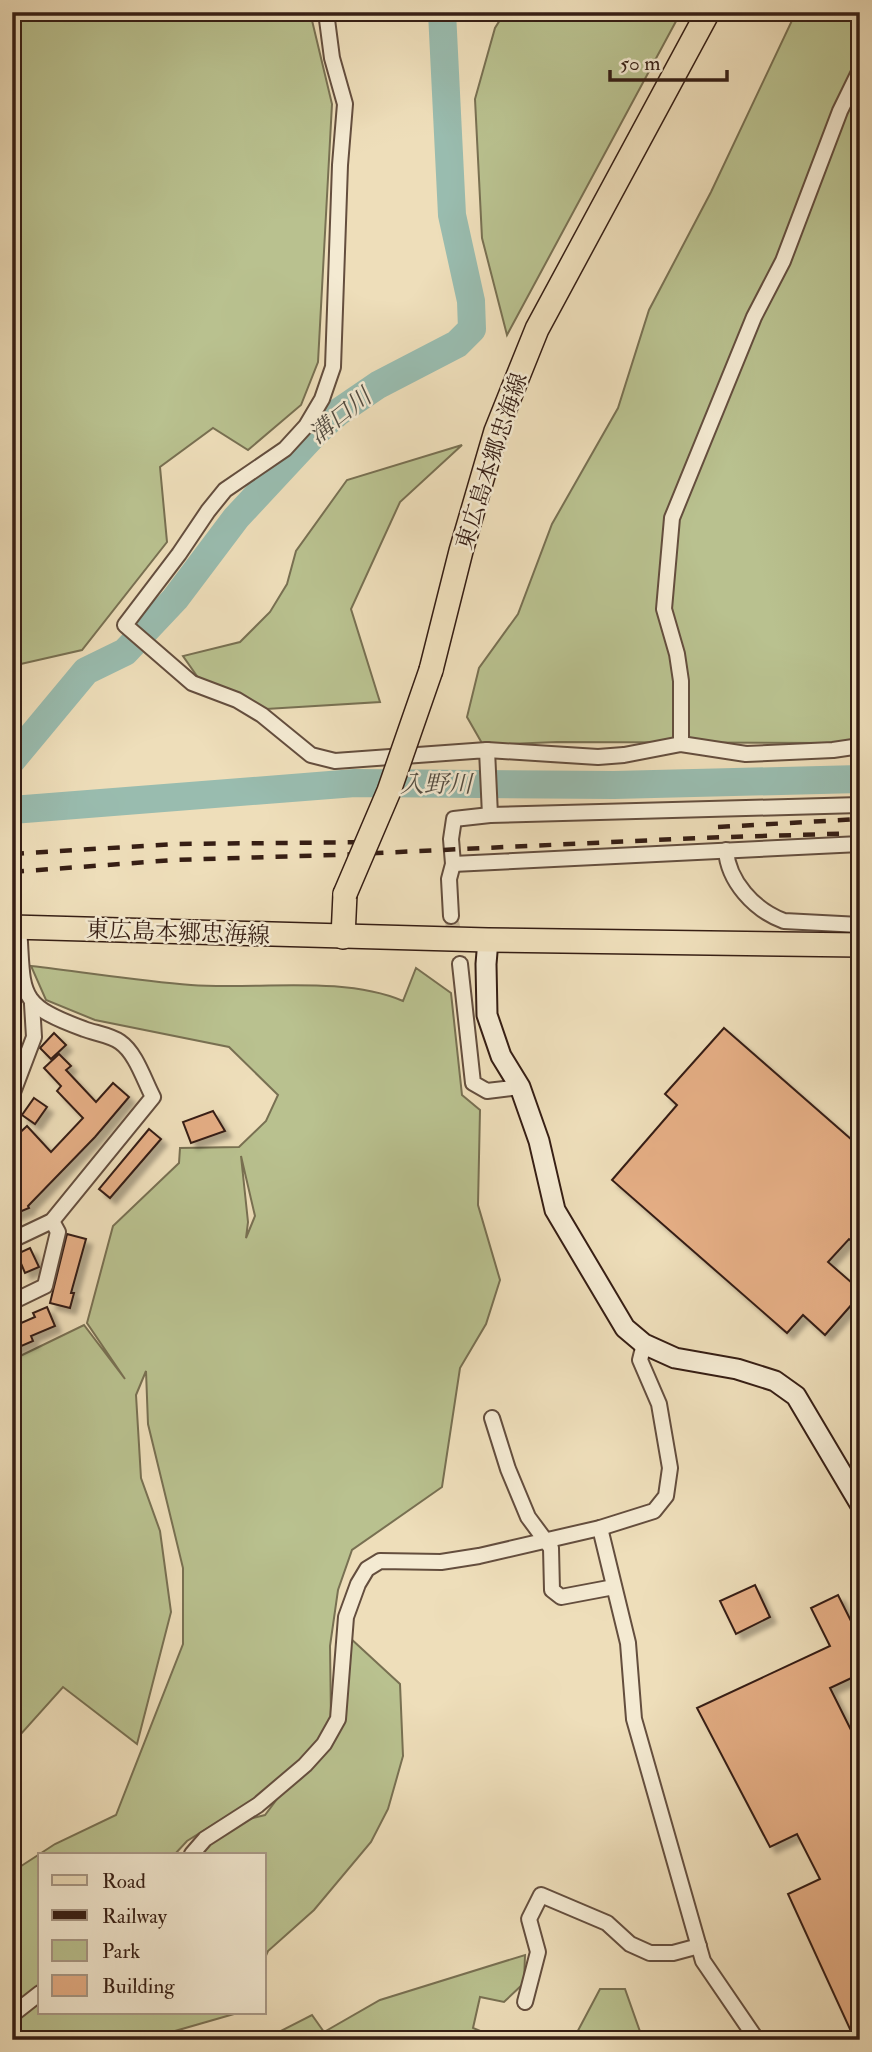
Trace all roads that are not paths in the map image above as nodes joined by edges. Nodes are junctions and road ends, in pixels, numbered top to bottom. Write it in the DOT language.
graph roads {
  1 [pos="326,12"];
  2 [pos="708,12"];
  3 [pos="860,69"];
  4 [pos="681,744"];
  5 [pos="860,746"];
  6 [pos="487,755"];
  7 [pos="860,805"];
  8 [pos="489,809"];
  9 [pos="860,844"];
  10 [pos="726,850"];
  11 [pos="453,864"];
  12 [pos="450,916"];
  13 [pos="860,925"];
  14 [pos="15,927"];
  15 [pos="343,937"];
  16 [pos="488,940"];
  17 [pos="860,945"];
  18 [pos="460,964"];
  19 [pos="32,1003"];
  20 [pos="520,1087"];
  21 [pos="12,1095"];
  22 [pos="52,1221"];
  23 [pos="12,1240"];
  24 [pos="12,1302"];
  25 [pos="644,1344"];
  26 [pos="492,1418"];
  27 [pos="860,1504"];
  28 [pos="600,1528"];
  29 [pos="545,1541"];
  30 [pos="614,1587"];
  31 [pos="193,1853"];
  32 [pos="699,1946"];
  33 [pos="38,1995"];
  34 [pos="525,2002"];
  35 [pos="12,2015"];
  36 [pos="757,2040"];
  1 -- 6 [label="street"];
  2 -- 15 [label="main road, 東広島本郷忠海線, bridge"];
  3 -- 4 [label="street"];
  4 -- 5 [label="street"];
  4 -- 6 [label="street"];
  6 -- 8 [label="street"];
  7 -- 8 [label="street"];
  8 -- 11 [label="street"];
  9 -- 10 [label="street"];
  10 -- 11 [label="street"];
  10 -- 13 [label="street"];
  11 -- 12 [label="street"];
  14 -- 15 [label="main road, 東広島本郷忠海線"];
  14 -- 19 [label="street"];
  15 -- 16 [label="main road, 東広島本郷忠海線"];
  16 -- 17 [label="main road, 東広島本郷忠海線"];
  16 -- 20 [label="street"];
  18 -- 20 [label="street"];
  19 -- 21 [label="street"];
  19 -- 22 [label="street"];
  20 -- 25 [label="street"];
  22 -- 23 [label="street"];
  22 -- 24 [label="street"];
  25 -- 27 [label="street"];
  25 -- 28 [label="street"];
  26 -- 29 [label="street"];
  28 -- 29 [label="street"];
  28 -- 30 [label="street"];
  29 -- 30 [label="street"];
  29 -- 31 [label="street"];
  30 -- 32 [label="street"];
  32 -- 34 [label="street"];
  32 -- 36 [label="street"];
  33 -- 35 [label="street"];
}
